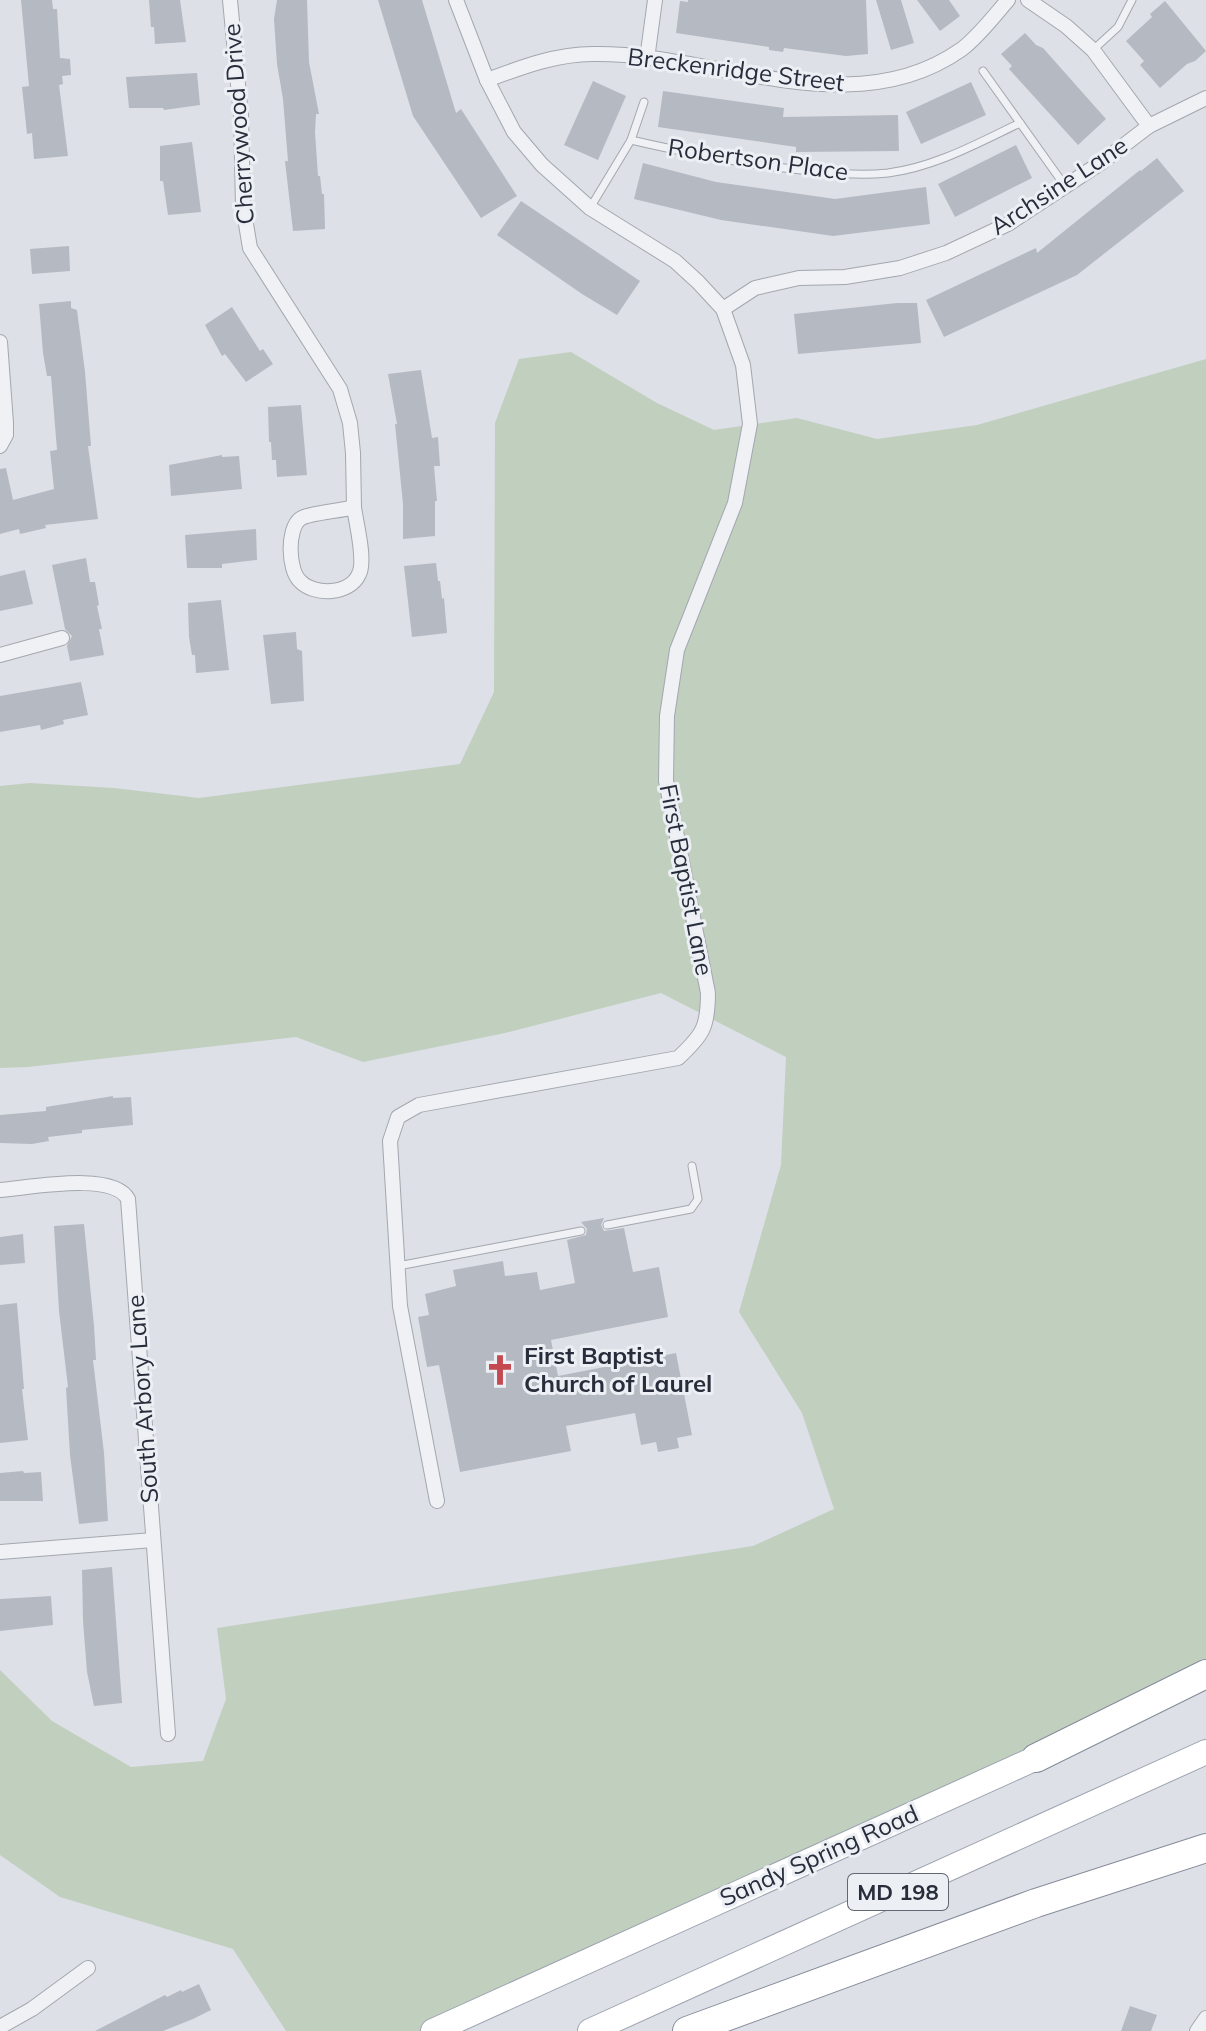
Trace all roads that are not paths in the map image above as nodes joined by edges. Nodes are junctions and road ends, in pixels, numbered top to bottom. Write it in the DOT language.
graph roads {
  1 [pos="230,0"];
  2 [pos="456,0"];
  3 [pos="655,0"];
  4 [pos="1008,0"];
  5 [pos="1028,0"];
  6 [pos="1132,0"];
  7 [pos="1093,50"];
  8 [pos="647,59"];
  9 [pos="983,71"];
  10 [pos="487,80"];
  11 [pos="1206,98"];
  12 [pos="644,102"];
  13 [pos="1020,123"];
  14 [pos="1149,126"];
  15 [pos="631,140"];
  16 [pos="1065,186"];
  17 [pos="590,208"];
  18 [pos="723,309"];
  19 [pos="0,342"];
  20 [pos="0,446"];
  21 [pos="354,507"];
  22 [pos="62,638"];
  23 [pos="0,655"];
  24 [pos="692,1166"];
  25 [pos="0,1190"];
  26 [pos="607,1225"];
  27 [pos="581,1231"];
  28 [pos="398,1266"];
  29 [pos="437,1501"];
  30 [pos="153,1540"];
  31 [pos="0,1552"];
  32 [pos="1206,1674"];
  33 [pos="1206,1682"];
  34 [pos="168,1734"];
  35 [pos="1206,1752"];
  36 [pos="1036,1758"];
  37 [pos="1206,1848"];
  38 [pos="88,1968"];
  39 [pos="1206,2018"];
  40 [pos="0,2027"];
  41 [pos="433,2031"];
  42 [pos="590,2031"];
  43 [pos="687,2031"];
  44 [pos="1197,2031"];
  1 -- 21 [label="street, Cherrywood Drive"];
  2 -- 10 [label="street, First Baptist Lane"];
  3 -- 8 [label="street"];
  4 -- 8 [label="street, Breckenridge Street"];
  5 -- 7 [label="street"];
  6 -- 7 [label="lane"];
  7 -- 14 [label="street"];
  8 -- 10 [label="street, Breckenridge Street"];
  9 -- 13 [label="lane"];
  10 -- 17 [label="street, First Baptist Lane"];
  11 -- 14 [label="street, Archsine Lane"];
  12 -- 15 [label="lane"];
  13 -- 15 [label="lane, Robertson Place"];
  13 -- 16 [label="lane"];
  14 -- 16 [label="street, Archsine Lane"];
  15 -- 17 [label="lane"];
  16 -- 18 [label="street, Archsine Lane"];
  17 -- 18 [label="street, First Baptist Lane"];
  18 -- 28 [label="street, First Baptist Lane"];
  19 -- 20 [label="street"];
  21 -- 21 [label="street, Cherrywood Drive"];
  22 -- 23 [label="street"];
  24 -- 26 [label="lane"];
  25 -- 30 [label="street, South Arbory Lane"];
  27 -- 28 [label="lane"];
  28 -- 29 [label="street, First Baptist Lane"];
  30 -- 31 [label="street"];
  30 -- 34 [label="street, South Arbory Lane"];
  32 -- 36 [label="highway"];
  33 -- 36 [label="main road, Sandy Spring Road / MD 198"];
  35 -- 42 [label="main road, MD 198"];
  36 -- 41 [label="main road, Sandy Spring Road / MD 198"];
  37 -- 43 [label="highway"];
  38 -- 40 [label="street"];
  39 -- 44 [label="street"];
}
